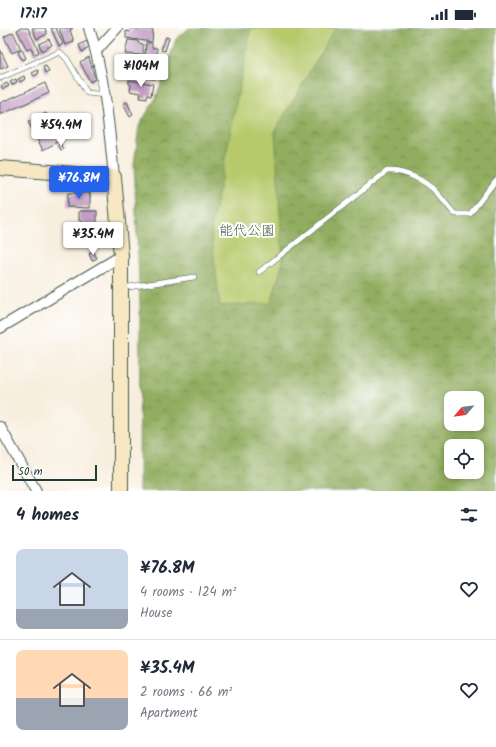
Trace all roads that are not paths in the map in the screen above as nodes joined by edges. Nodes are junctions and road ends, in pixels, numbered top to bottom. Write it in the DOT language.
graph roads {
  1 [pos="89,28"];
  2 [pos="117,28"];
  3 [pos="96,51"];
  4 [pos="0,78"];
  5 [pos="106,95"];
  6 [pos="0,168"];
  7 [pos="114,177"];
  8 [pos="496,180"];
  9 [pos="121,256"];
  10 [pos="259,272"];
  11 [pos="194,277"];
  12 [pos="121,288"];
  13 [pos="0,328"];
  14 [pos="0,427"];
  15 [pos="36,491"];
  16 [pos="121,491"];
  1 -- 3 [label="street"];
  2 -- 3 [label="street"];
  3 -- 5 [label="street"];
  4 -- 5 [label="lane"];
  5 -- 7 [label="street"];
  6 -- 7 [label="street"];
  7 -- 9 [label="street"];
  8 -- 10 [label="lane"];
  9 -- 12 [label="street"];
  9 -- 13 [label="street"];
  11 -- 12 [label="lane"];
  12 -- 16 [label="street"];
  14 -- 15 [label="street"];
}
